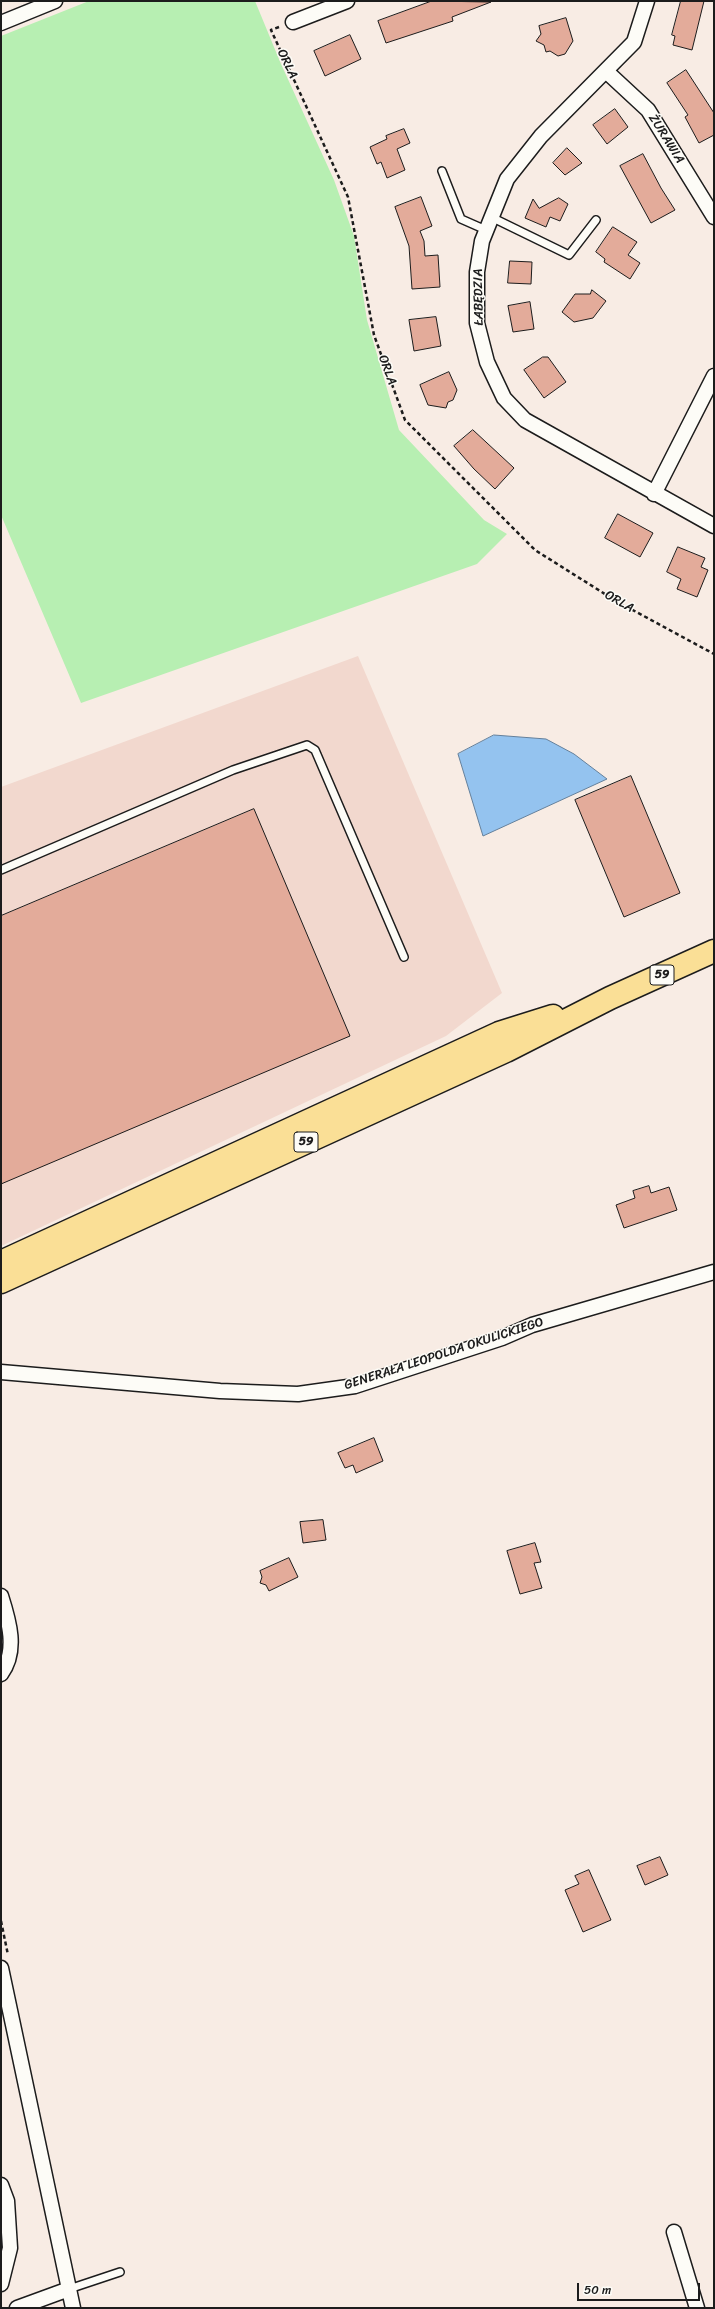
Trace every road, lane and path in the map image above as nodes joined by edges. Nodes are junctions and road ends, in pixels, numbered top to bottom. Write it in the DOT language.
graph roads {
  1 [pos="55,1"];
  2 [pos="347,1"];
  3 [pos="647,1"];
  4 [pos="293,22"];
  5 [pos="1,23"];
  6 [pos="607,72"];
  7 [pos="442,171"];
  8 [pos="491,217"];
  9 [pos="714,217"];
  10 [pos="596,220"];
  11 [pos="486,230"];
  12 [pos="714,376"];
  13 [pos="654,494"];
  14 [pos="714,526"];
  15 [pos="714,654"];
  16 [pos="1,870"];
  17 [pos="714,951"];
  18 [pos="404,957"];
  19 [pos="610,998"];
  20 [pos="1,1262"];
  21 [pos="714,1272"];
  22 [pos="1,1282"];
  23 [pos="1,1372"];
  24 [pos="1,1596"];
  25 [pos="1,1674"];
  26 [pos="1,1968"];
  27 [pos="1,2184"];
  28 [pos="674,2232"];
  29 [pos="120,2272"];
  30 [pos="1,2284"];
  31 [pos="69,2289"];
  32 [pos="17,2308"];
  33 [pos="73,2308"];
  34 [pos="697,2308"];
  1 -- 5 [label="street"];
  2 -- 4 [label="street"];
  3 -- 6 [label="street, ŁABĘDZIA"];
  4 -- 15 [label="path, ORLA"];
  6 -- 8 [label="street, ŁABĘDZIA"];
  6 -- 9 [label="street, ŻURAWIA"];
  7 -- 11 [label="lane"];
  8 -- 10 [label="lane"];
  8 -- 11 [label="street, ŁABĘDZIA"];
  11 -- 13 [label="street, ŁABĘDZIA"];
  12 -- 13 [label="street"];
  13 -- 14 [label="street, ŁABĘDZIA"];
  16 -- 18 [label="lane"];
  17 -- 19 [label="main road, 59"];
  19 -- 20 [label="main road, 59"];
  19 -- 22 [label="main road, 59"];
  21 -- 23 [label="street, GENERAŁA LEOPOLDA OKULICKIEGO"];
  24 -- 25 [label="street"];
  26 -- 31 [label="street"];
  27 -- 30 [label="street"];
  28 -- 34 [label="street"];
  29 -- 31 [label="lane"];
  31 -- 32 [label="street"];
  31 -- 33 [label="street"];
}
